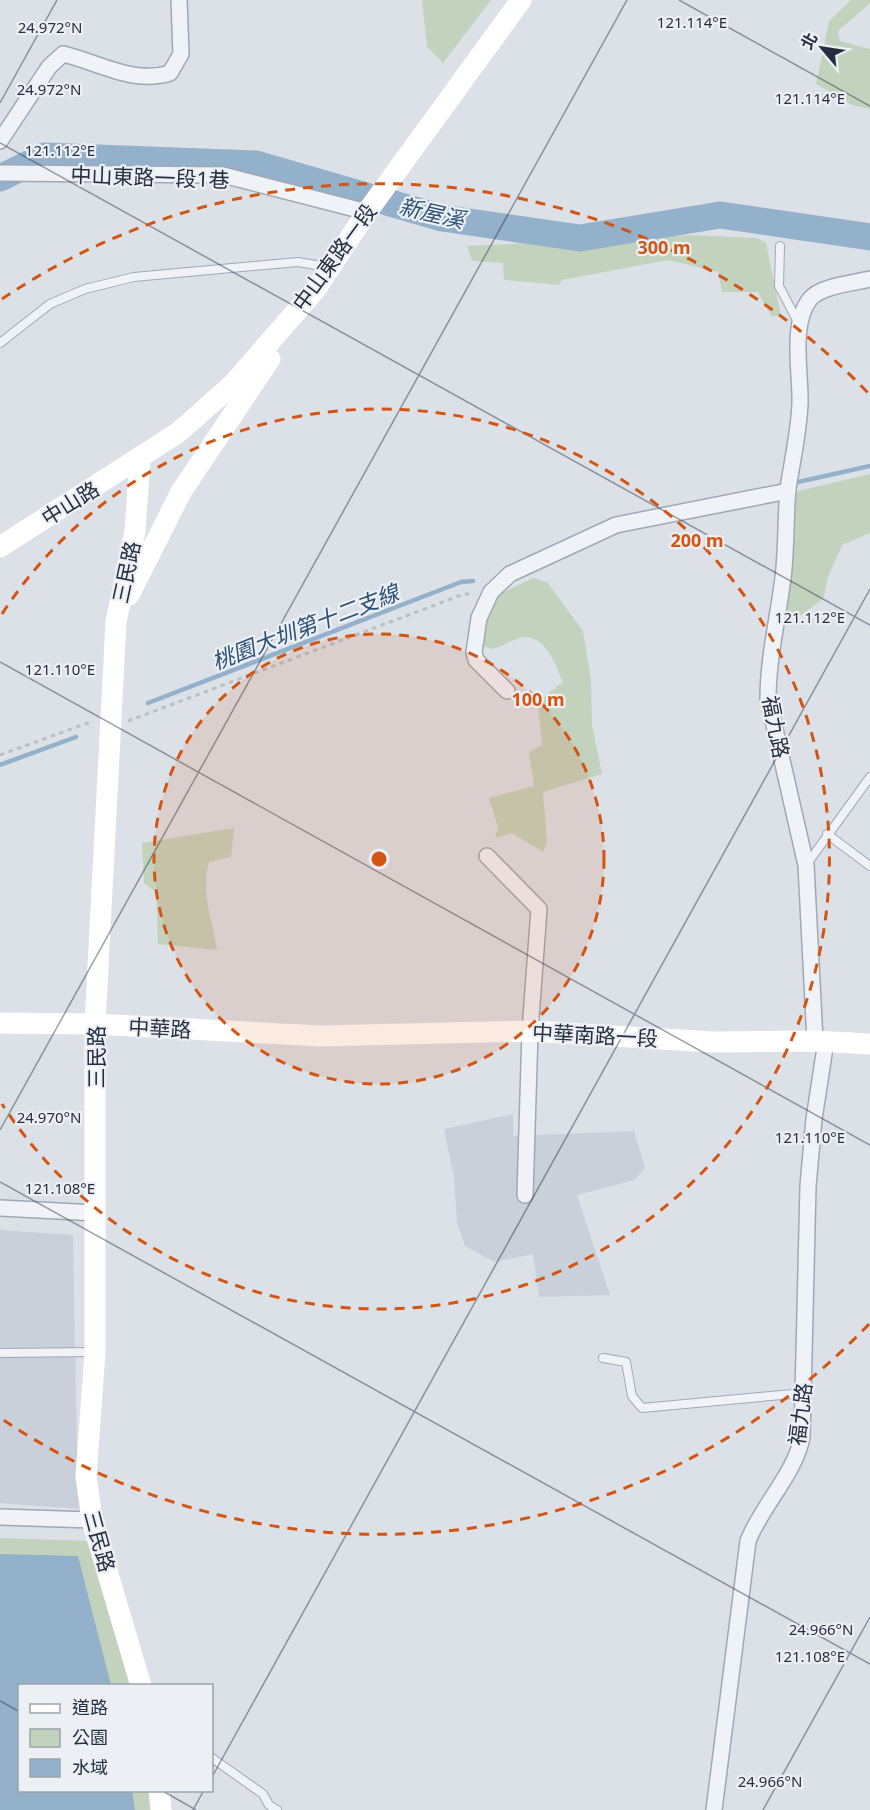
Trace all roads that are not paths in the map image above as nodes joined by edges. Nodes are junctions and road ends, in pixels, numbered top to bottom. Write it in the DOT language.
graph roads {
  1 [pos="179,0"];
  2 [pos="521,0"];
  3 [pos="0,141"];
  4 [pos="0,173"];
  5 [pos="368,211"];
  6 [pos="780,246"];
  7 [pos="330,267"];
  8 [pos="870,279"];
  9 [pos="315,290"];
  10 [pos="800,327"];
  11 [pos="0,343"];
  12 [pos="140,459"];
  13 [pos="788,491"];
  14 [pos="0,547"];
  15 [pos="116,622"];
  16 [pos="507,691"];
  17 [pos="870,777"];
  18 [pos="826,834"];
  19 [pos="487,856"];
  20 [pos="806,865"];
  21 [pos="870,866"];
  22 [pos="0,1023"];
  23 [pos="95,1024"];
  24 [pos="530,1031"];
  25 [pos="320,1036"];
  26 [pos="820,1041"];
  27 [pos="870,1044"];
  28 [pos="525,1195"];
  29 [pos="0,1208"];
  30 [pos="96,1213"];
  31 [pos="95,1352"];
  32 [pos="0,1353"];
  33 [pos="603,1358"];
  34 [pos="805,1393"];
  35 [pos="0,1517"];
  36 [pos="92,1520"];
  37 [pos="140,1684"];
  38 [pos="213,1759"];
  39 [pos="159,1792"];
  40 [pos="161,1810"];
  41 [pos="277,1810"];
  42 [pos="714,1810"];
  1 -- 3 [label="street"];
  2 -- 5 [label="street, 中山東路一段"];
  4 -- 5 [label="street, 中山東路一段1巷"];
  5 -- 7 [label="street, 中山東路一段"];
  6 -- 10 [label="lane"];
  7 -- 9 [label="street, 中山東路一段"];
  7 -- 11 [label="lane"];
  8 -- 10 [label="street, 福九路"];
  9 -- 12 [label="street, 中山東路一段"];
  9 -- 15 [label="street"];
  10 -- 13 [label="street, 福九路"];
  12 -- 14 [label="street, 中山路"];
  12 -- 15 [label="street, 三民路"];
  13 -- 16 [label="street"];
  13 -- 20 [label="street, 福九路"];
  15 -- 23 [label="street, 三民路"];
  17 -- 18 [label="lane"];
  18 -- 20 [label="lane"];
  18 -- 21 [label="lane"];
  19 -- 24 [label="street"];
  20 -- 26 [label="street, 福九路"];
  22 -- 23 [label="street, 中華路"];
  23 -- 25 [label="street, 中華路"];
  23 -- 30 [label="street, 三民路"];
  24 -- 25 [label="street, 中華南路一段"];
  24 -- 26 [label="street, 中華南路一段"];
  24 -- 28 [label="street"];
  26 -- 27 [label="street, 中華南路一段"];
  26 -- 34 [label="street, 福九路"];
  29 -- 30 [label="street"];
  30 -- 31 [label="street, 三民路"];
  31 -- 32 [label="lane"];
  31 -- 36 [label="street, 三民路"];
  33 -- 34 [label="lane"];
  34 -- 42 [label="street, 福九路"];
  35 -- 36 [label="street"];
  36 -- 37 [label="street, 三民路"];
  38 -- 41 [label="lane"];
  39 -- 40 [label="street"];
}
